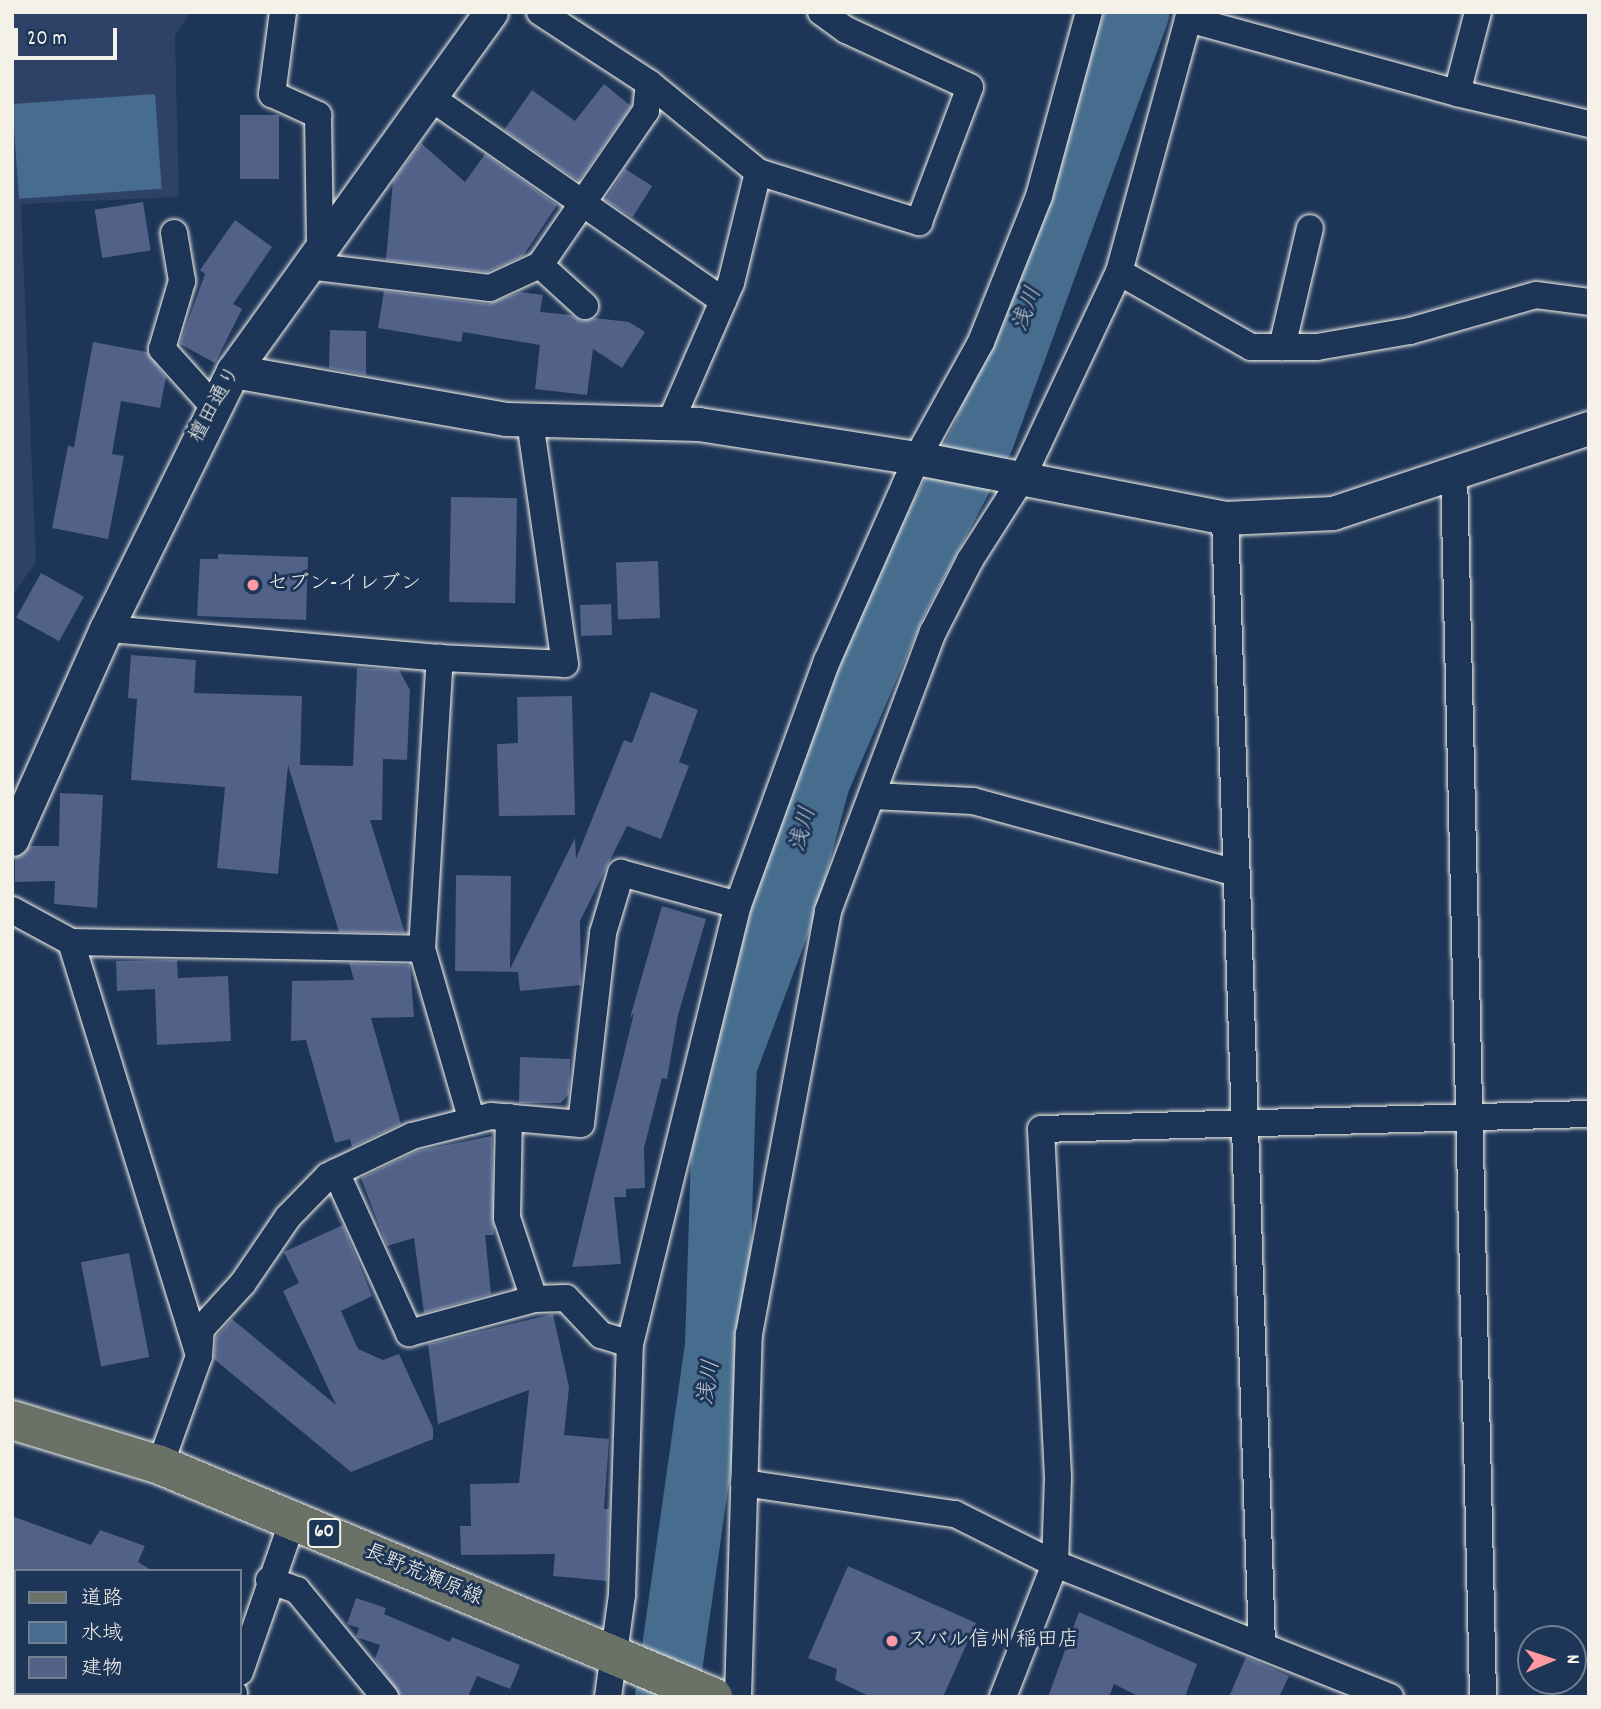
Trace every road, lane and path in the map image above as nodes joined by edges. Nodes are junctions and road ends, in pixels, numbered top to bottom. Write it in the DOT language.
graph roads {
  1 [pos="283,12"];
  2 [pos="491,12"];
  3 [pos="541,12"];
  4 [pos="1089,12"];
  5 [pos="1478,12"];
  6 [pos="823,13"];
  7 [pos="1189,16"];
  8 [pos="649,83"];
  9 [pos="1457,93"];
  10 [pos="430,97"];
  11 [pos="1589,124"];
  12 [pos="758,172"];
  13 [pos="580,202"];
  14 [pos="1310,228"];
  15 [pos="174,233"];
  16 [pos="314,258"];
  17 [pos="540,265"];
  18 [pos="1119,272"];
  19 [pos="723,301"];
  20 [pos="1589,302"];
  21 [pos="585,306"];
  22 [pos="1282,347"];
  23 [pos="233,371"];
  24 [pos="214,407"];
  25 [pos="530,422"];
  26 [pos="670,424"];
  27 [pos="1589,428"];
  28 [pos="924,460"];
  29 [pos="1454,473"];
  30 [pos="1014,478"];
  31 [pos="1225,518"];
  32 [pos="106,629"];
  33 [pos="440,658"];
  34 [pos="873,796"];
  35 [pos="16,821"];
  36 [pos="1236,873"];
  37 [pos="738,905"];
  38 [pos="12,910"];
  39 [pos="71,942"];
  40 [pos="422,949"];
  41 [pos="1589,1114"];
  42 [pos="1469,1116"];
  43 [pos="509,1117"];
  44 [pos="472,1121"];
  45 [pos="1244,1121"];
  46 [pos="336,1172"];
  47 [pos="534,1299"];
  48 [pos="630,1344"];
  49 [pos="199,1356"];
  50 [pos="12,1420"];
  51 [pos="160,1465"];
  52 [pos="744,1483"];
  53 [pos="293,1520"];
  54 [pos="1055,1564"];
  55 [pos="269,1580"];
  56 [pos="1262,1645"];
  57 [pos="622,1660"];
  58 [pos="242,1666"];
  59 [pos="385,1697"];
  60 [pos="608,1697"];
  61 [pos="713,1697"];
  62 [pos="738,1697"];
  63 [pos="1003,1697"];
  64 [pos="1390,1697"];
  65 [pos="1483,1697"];
  1 -- 16 [label="street"];
  2 -- 10 [label="street, 檀田通り"];
  3 -- 8 [label="street"];
  4 -- 28 [label="street"];
  5 -- 9 [label="street"];
  6 -- 12 [label="street"];
  7 -- 9 [label="street"];
  7 -- 18 [label="street"];
  8 -- 12 [label="street"];
  8 -- 13 [label="street"];
  9 -- 11 [label="street"];
  10 -- 13 [label="street"];
  10 -- 16 [label="street, 檀田通り"];
  12 -- 19 [label="street"];
  13 -- 17 [label="street"];
  13 -- 19 [label="street"];
  14 -- 22 [label="street"];
  15 -- 24 [label="street"];
  16 -- 17 [label="street"];
  16 -- 23 [label="street, 檀田通り"];
  17 -- 21 [label="street"];
  18 -- 22 [label="street"];
  18 -- 30 [label="street"];
  19 -- 26 [label="street"];
  20 -- 22 [label="street"];
  23 -- 24 [label="street, 檀田通り"];
  23 -- 25 [label="street"];
  24 -- 32 [label="street, 檀田通り"];
  25 -- 26 [label="street"];
  25 -- 33 [label="street"];
  26 -- 28 [label="street"];
  27 -- 29 [label="street"];
  28 -- 30 [label="street"];
  28 -- 37 [label="street"];
  29 -- 31 [label="street"];
  29 -- 42 [label="street"];
  30 -- 31 [label="street"];
  30 -- 34 [label="street"];
  31 -- 36 [label="street"];
  32 -- 33 [label="street"];
  32 -- 35 [label="street, 檀田通り"];
  33 -- 40 [label="street"];
  34 -- 36 [label="street"];
  34 -- 52 [label="street"];
  36 -- 45 [label="street"];
  37 -- 43 [label="street"];
  37 -- 48 [label="street"];
  38 -- 39 [label="street"];
  39 -- 40 [label="street"];
  39 -- 49 [label="street"];
  40 -- 44 [label="street"];
  41 -- 42 [label="street"];
  42 -- 45 [label="street"];
  42 -- 65 [label="street"];
  43 -- 44 [label="street"];
  43 -- 47 [label="street"];
  44 -- 46 [label="street"];
  45 -- 54 [label="street"];
  45 -- 56 [label="street"];
  46 -- 47 [label="street"];
  46 -- 49 [label="street"];
  47 -- 48 [label="street"];
  48 -- 57 [label="street"];
  49 -- 51 [label="street"];
  50 -- 51 [label="main road, 長野荒瀬原線 / 60"];
  51 -- 53 [label="main road, 長野荒瀬原線 / 60"];
  52 -- 54 [label="street"];
  52 -- 62 [label="street"];
  53 -- 55 [label="street"];
  53 -- 57 [label="main road, 長野荒瀬原線 / 60"];
  54 -- 56 [label="street"];
  54 -- 63 [label="street"];
  55 -- 58 [label="street"];
  55 -- 59 [label="street"];
  56 -- 64 [label="street"];
  57 -- 60 [label="street"];
  57 -- 61 [label="main road, 長野荒瀬原線 / 60"];
}
